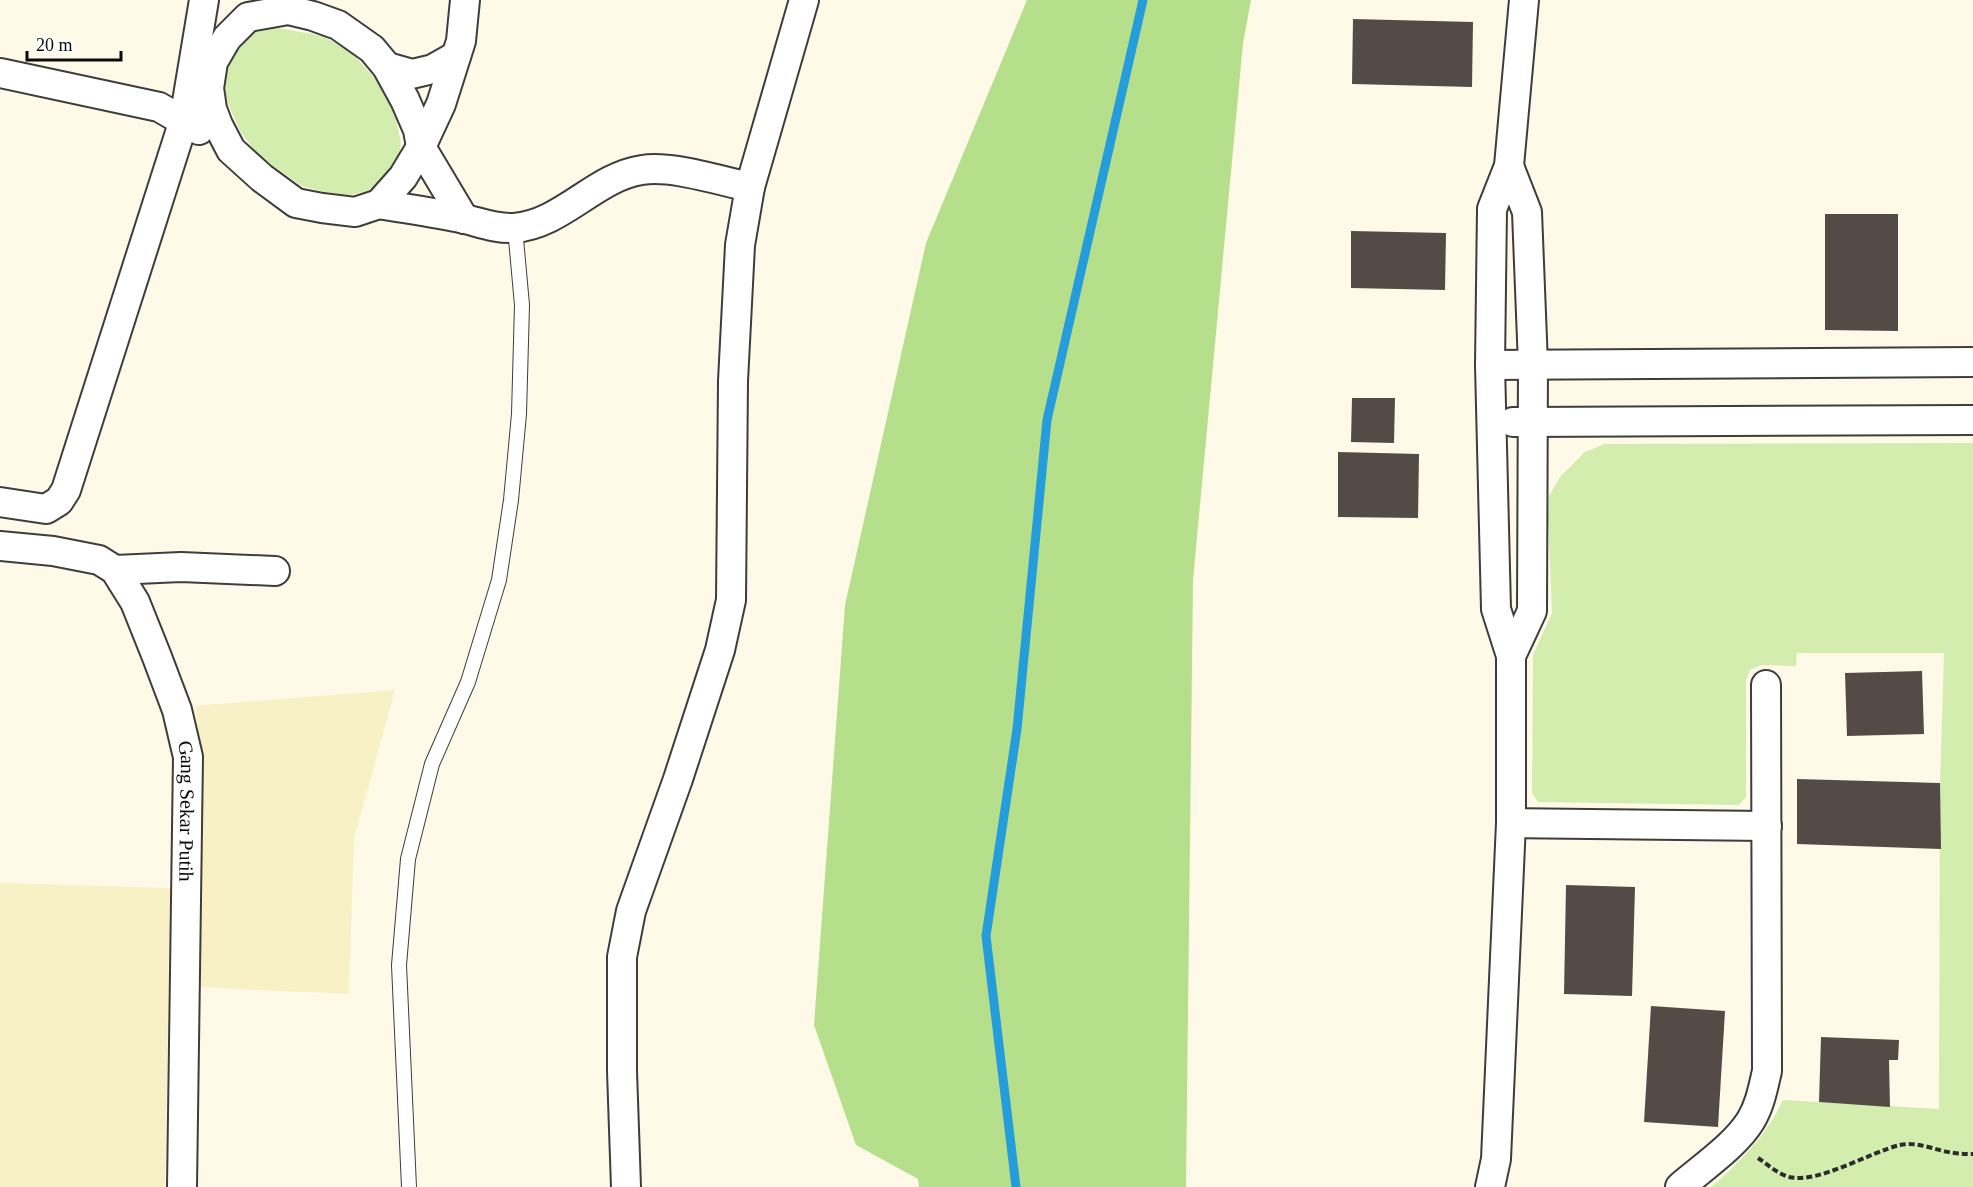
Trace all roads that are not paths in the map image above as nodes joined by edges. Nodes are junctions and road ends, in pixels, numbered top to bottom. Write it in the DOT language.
graph roads {
  1 [pos="204,0"];
  2 [pos="218,0"];
  3 [pos="465,0"];
  4 [pos="481,0"];
  5 [pos="804,0"];
  6 [pos="1524,0"];
  7 [pos="248,17"];
  8 [pos="458,49"];
  9 [pos="213,62"];
  10 [pos="387,67"];
  11 [pos="0,73"];
  12 [pos="190,84"];
  13 [pos="159,107"];
  14 [pos="184,120"];
  15 [pos="421,147"];
  16 [pos="231,150"];
  17 [pos="1509,166"];
  18 [pos="750,187"];
  19 [pos="379,204"];
  20 [pos="464,219"];
  21 [pos="515,228"];
  22 [pos="1973,362"];
  23 [pos="1490,365"];
  24 [pos="1533,365"];
  25 [pos="1973,420"];
  26 [pos="1533,422"];
  27 [pos="1491,423"];
  28 [pos="0,502"];
  29 [pos="0,546"];
  30 [pos="115,570"];
  31 [pos="275,571"];
  32 [pos="1511,656"];
  33 [pos="1766,685"];
  34 [pos="1511,823"];
  35 [pos="1767,826"];
  36 [pos="182,1187"];
  37 [pos="409,1187"];
  38 [pos="626,1187"];
  39 [pos="1490,1187"];
  40 [pos="1680,1187"];
  1 -- 12 [label="street"];
  2 -- 7 [label="street"];
  3 -- 8 [label="street"];
  4 -- 8 [label="street"];
  5 -- 18 [label="street"];
  6 -- 17 [label="street"];
  7 -- 9 [label="street"];
  7 -- 10 [label="street"];
  8 -- 10 [label="street"];
  8 -- 15 [label="street"];
  9 -- 12 [label="street"];
  9 -- 16 [label="street"];
  10 -- 15 [label="street"];
  11 -- 13 [label="street"];
  12 -- 13 [label="street"];
  12 -- 14 [label="street"];
  13 -- 14 [label="street"];
  14 -- 16 [label="street"];
  14 -- 28 [label="street"];
  15 -- 19 [label="street"];
  15 -- 20 [label="street"];
  16 -- 19 [label="street"];
  17 -- 23 [label="street"];
  17 -- 24 [label="street"];
  18 -- 21 [label="street"];
  18 -- 38 [label="street"];
  19 -- 20 [label="street"];
  20 -- 21 [label="street"];
  21 -- 37 [label="lane"];
  22 -- 24 [label="street"];
  23 -- 24 [label="street"];
  23 -- 27 [label="street"];
  24 -- 26 [label="street"];
  25 -- 26 [label="street"];
  26 -- 27 [label="street"];
  26 -- 32 [label="street"];
  27 -- 32 [label="street"];
  29 -- 30 [label="street"];
  30 -- 31 [label="street"];
  30 -- 36 [label="street, Gang Sekar Putih"];
  32 -- 34 [label="street"];
  33 -- 35 [label="street"];
  34 -- 35 [label="street"];
  34 -- 39 [label="street"];
  35 -- 40 [label="street"];
}
